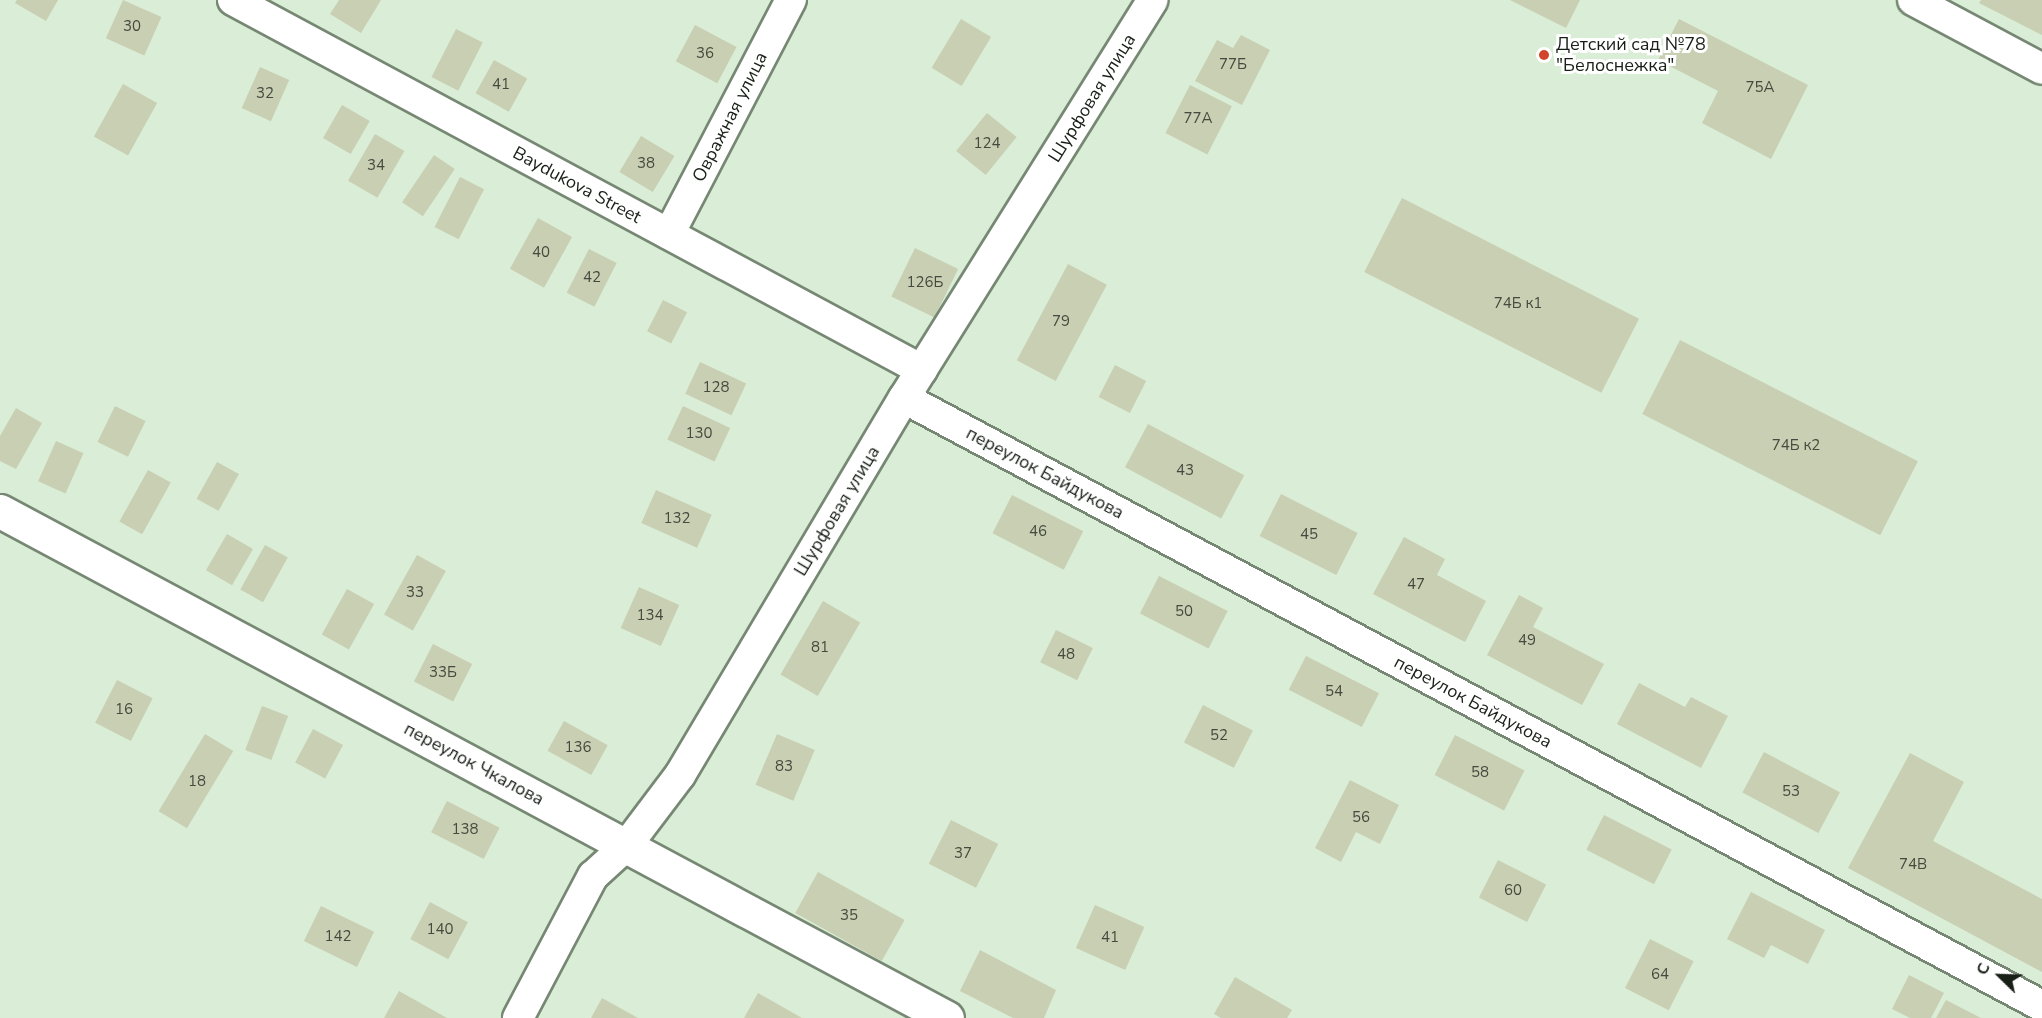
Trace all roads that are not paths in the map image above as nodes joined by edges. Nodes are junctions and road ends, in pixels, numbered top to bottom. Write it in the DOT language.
graph roads {
  1 [pos="233,0"];
  2 [pos="790,0"];
  3 [pos="1153,0"];
  4 [pos="1913,0"];
  5 [pos="2042,69"];
  6 [pos="669,234"];
  7 [pos="922,370"];
  8 [pos="904,398"];
  9 [pos="0,511"];
  10 [pos="627,845"];
  11 [pos="2042,1006"];
  12 [pos="518,1018"];
  13 [pos="947,1018"];
  1 -- 6 [label="street, Baydukova Street"];
  2 -- 6 [label="street, Овражная улица"];
  3 -- 7 [label="street, Шурфовая улица"];
  4 -- 5 [label="street"];
  6 -- 7 [label="street, Baydukova Street"];
  7 -- 8 [label="street, Шурфовая улица"];
  8 -- 10 [label="street, Шурфовая улица"];
  8 -- 11 [label="street, переулок Байдукова"];
  9 -- 10 [label="street, переулок Чкалова"];
  10 -- 12 [label="street, Шурфовая улица"];
  10 -- 13 [label="street, переулок Чкалова"];
}
